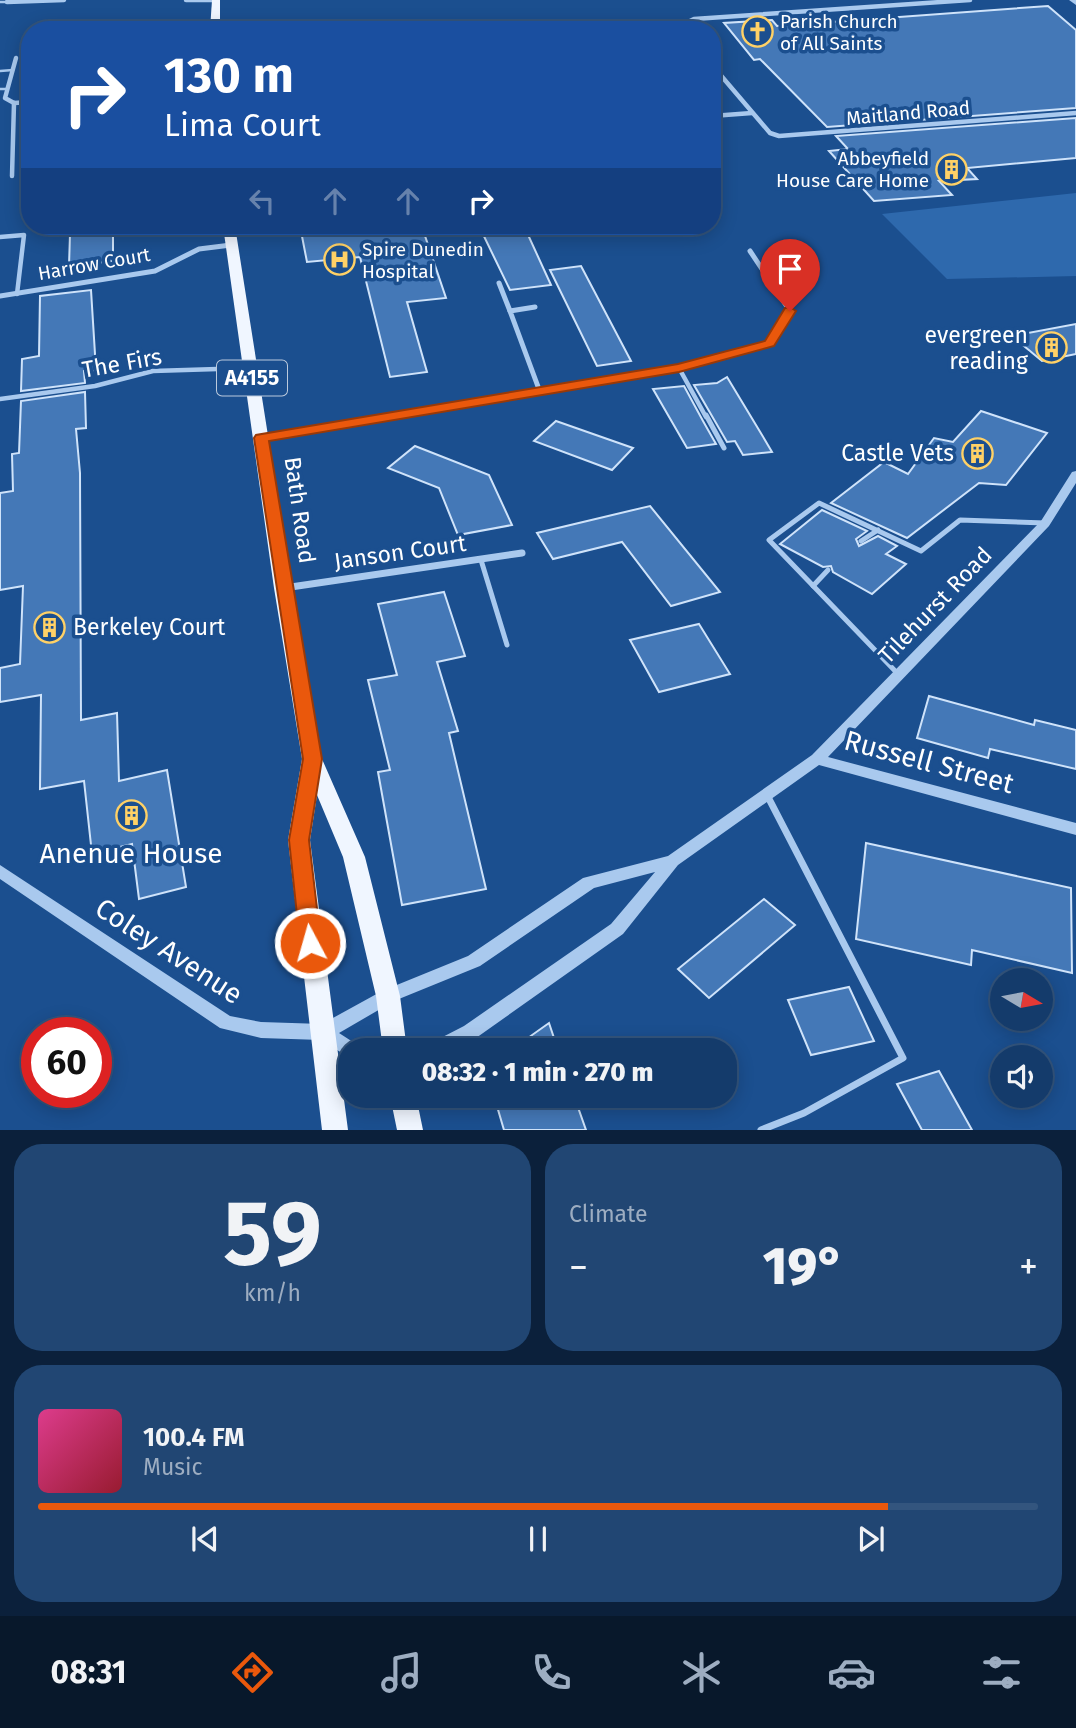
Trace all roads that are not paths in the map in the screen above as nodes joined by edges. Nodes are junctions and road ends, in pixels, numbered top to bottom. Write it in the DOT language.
graph roads {
  1 [pos="64,0"];
  2 [pos="186,0"];
  3 [pos="216,0"];
  4 [pos="970,0"];
  5 [pos="935,1"];
  6 [pos="0,2"];
  7 [pos="7,2"];
  8 [pos="215,21"];
  9 [pos="694,21"];
  10 [pos="16,58"];
  11 [pos="13,70"];
  12 [pos="0,71"];
  13 [pos="721,76"];
  14 [pos="0,89"];
  15 [pos="8,89"];
  16 [pos="14,103"];
  17 [pos="21,103"];
  18 [pos="752,113"];
  19 [pos="1076,113"];
  20 [pos="721,115"];
  21 [pos="12,176"];
  22 [pos="230,235"];
  23 [pos="0,237"];
  24 [pos="232,245"];
  25 [pos="750,251"];
  26 [pos="795,266"];
  27 [pos="763,270"];
  28 [pos="499,283"];
  29 [pos="17,294"];
  30 [pos="0,296"];
  31 [pos="535,307"];
  32 [pos="510,311"];
  33 [pos="250,368"];
  34 [pos="679,368"];
  35 [pos="540,392"];
  36 [pos="0,399"];
  37 [pos="261,438"];
  38 [pos="724,449"];
  39 [pos="1076,474"];
  40 [pos="1045,523"];
  41 [pos="878,530"];
  42 [pos="861,541"];
  43 [pos="522,552"];
  44 [pos="481,560"];
  45 [pos="828,570"];
  46 [pos="813,586"];
  47 [pos="283,588"];
  48 [pos="507,645"];
  49 [pos="899,675"];
  50 [pos="312,759"];
  51 [pos="817,759"];
  52 [pos="767,794"];
  53 [pos="1076,829"];
  54 [pos="673,861"];
  55 [pos="0,871"];
  56 [pos="388,996"];
  57 [pos="324,1032"];
  58 [pos="393,1038"];
  59 [pos="458,1038"];
  60 [pos="338,1042"];
  61 [pos="406,1108"];
  62 [pos="335,1129"];
  63 [pos="410,1129"];
  64 [pos="761,1129"];
  1 -- 7 [label="street"];
  2 -- 3 [label="street"];
  3 -- 8 [label="main road"];
  4 -- 5 [label="street"];
  5 -- 9 [label="street"];
  6 -- 7 [label="lane"];
  10 -- 11 [label="street"];
  11 -- 12 [label="lane"];
  11 -- 15 [label="street"];
  13 -- 18 [label="street, Maitland Road"];
  14 -- 15 [label="lane"];
  15 -- 16 [label="street"];
  16 -- 17 [label="street"];
  16 -- 21 [label="street"];
  18 -- 19 [label="street, Maitland Road"];
  18 -- 20 [label="street"];
  22 -- 24 [label="main road, Bath Road / A4155"];
  23 -- 29 [label="lane"];
  24 -- 29 [label="street, Harrow Court"];
  24 -- 33 [label="main road, Bath Road / A4155"];
  25 -- 27 [label="street"];
  26 -- 27 [label="street"];
  27 -- 34 [label="street"];
  28 -- 32 [label="street"];
  29 -- 30 [label="street, Harrow Court"];
  31 -- 32 [label="street"];
  32 -- 35 [label="street"];
  33 -- 36 [label="lane, The Firs"];
  33 -- 37 [label="main road, Bath Road / A4155"];
  34 -- 35 [label="street"];
  34 -- 38 [label="lane"];
  35 -- 37 [label="street"];
  37 -- 47 [label="main road, Bath Road / A4155"];
  39 -- 40 [label="street, Tilehurst Road"];
  40 -- 41 [label="lane"];
  40 -- 49 [label="street, Tilehurst Road"];
  41 -- 42 [label="lane"];
  41 -- 46 [label="lane"];
  43 -- 44 [label="street, Janson Court"];
  44 -- 47 [label="street, Janson Court"];
  44 -- 48 [label="lane"];
  45 -- 46 [label="lane"];
  46 -- 49 [label="lane"];
  47 -- 50 [label="main road, Bath Road / A4155"];
  49 -- 51 [label="street, Tilehurst Road"];
  50 -- 56 [label="main road, Bath Road / A4155"];
  50 -- 57 [label="main road, Bath Road / A4155"];
  51 -- 52 [label="street, Russell Street"];
  51 -- 53 [label="street, Russell Street"];
  52 -- 54 [label="street, Russell Street"];
  52 -- 64 [label="lane"];
  54 -- 56 [label="street, Russell Street"];
  54 -- 59 [label="street, Russell Street"];
  55 -- 57 [label="street, Coley Avenue"];
  56 -- 57 [label="street, Russell Street"];
  56 -- 58 [label="main road, Bath Road / A4155"];
  57 -- 60 [label="street"];
  57 -- 62 [label="main road, Bath Road / A4155"];
  61 -- 63 [label="main road"];
}
